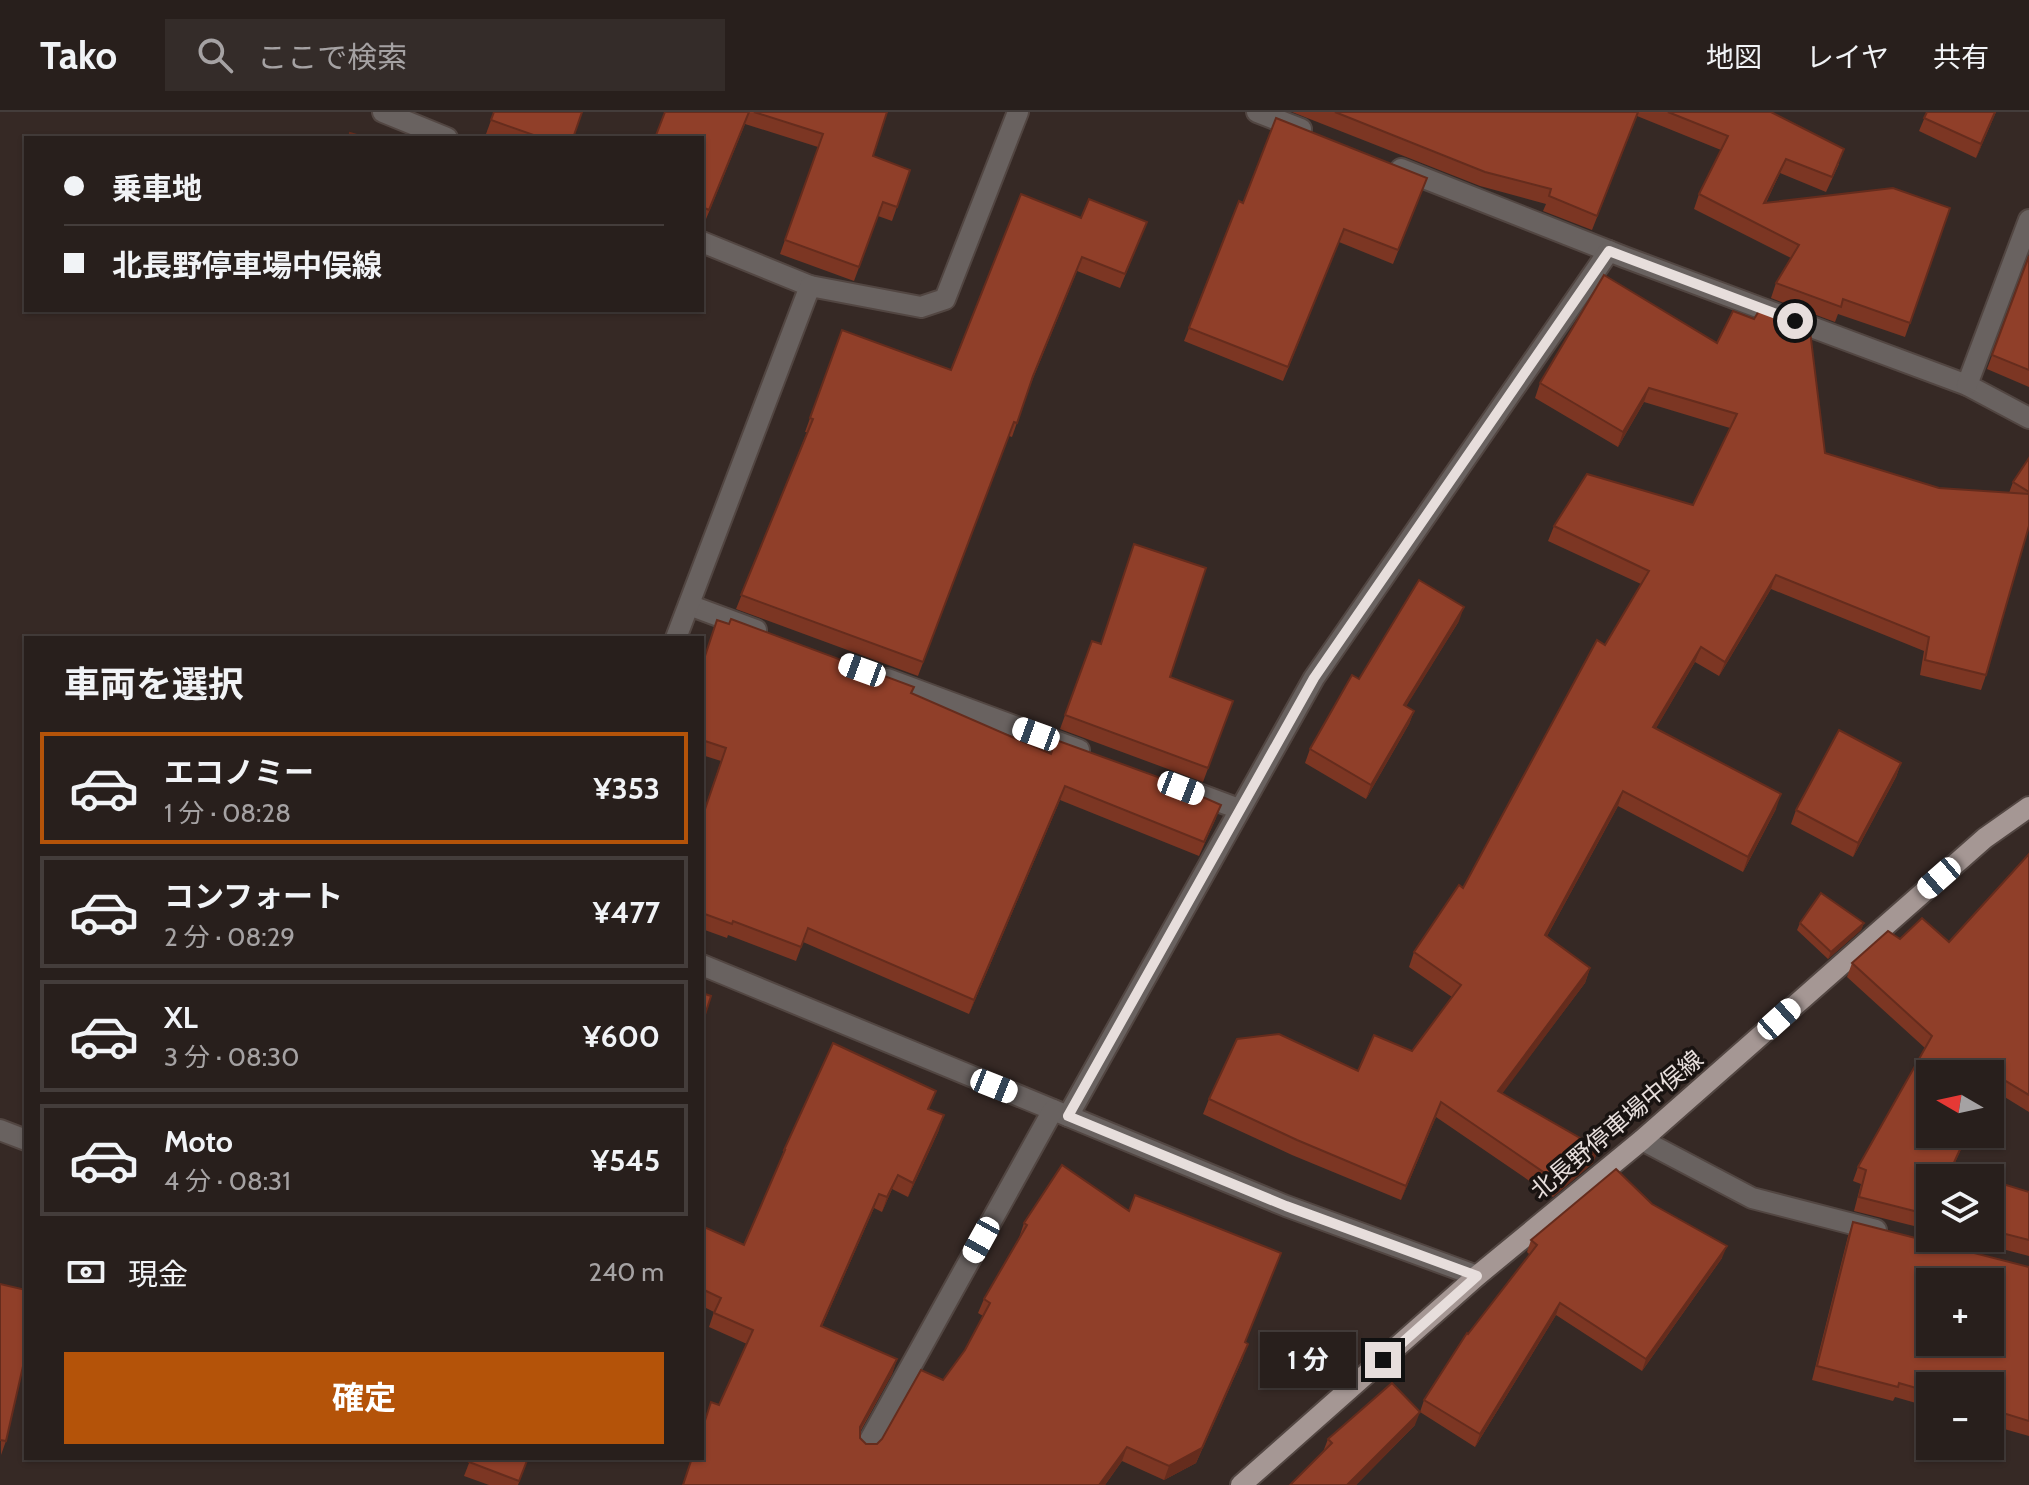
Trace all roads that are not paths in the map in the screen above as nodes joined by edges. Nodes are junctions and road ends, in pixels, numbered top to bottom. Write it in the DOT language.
graph roads {
  1 [pos="383,112"];
  2 [pos="1018,112"];
  3 [pos="1257,112"];
  4 [pos="1315,135"];
  5 [pos="442,136"];
  6 [pos="1388,164"];
  7 [pos="2029,220"];
  8 [pos="704,243"];
  9 [pos="1609,251"];
  10 [pos="810,286"];
  11 [pos="1967,385"];
  12 [pos="2029,418"];
  13 [pos="689,605"];
  14 [pos="677,636"];
  15 [pos="778,638"];
  16 [pos="867,671"];
  17 [pos="1090,754"];
  18 [pos="1150,776"];
  19 [pos="2029,807"];
  20 [pos="1239,809"];
  21 [pos="704,966"];
  22 [pos="1060,1113"];
  23 [pos="0,1130"];
  24 [pos="24,1139"];
  25 [pos="1642,1140"];
  26 [pos="1890,1234"];
  27 [pos="1477,1276"];
  28 [pos="866,1447"];
  29 [pos="1241,1485"];
  1 -- 5 [label="street"];
  2 -- 10 [label="street"];
  3 -- 4 [label="street"];
  6 -- 9 [label="street"];
  7 -- 11 [label="street"];
  8 -- 10 [label="street"];
  9 -- 11 [label="street"];
  9 -- 20 [label="street"];
  10 -- 13 [label="street"];
  11 -- 12 [label="street"];
  13 -- 14 [label="street"];
  13 -- 15 [label="street"];
  16 -- 17 [label="street"];
  18 -- 20 [label="street"];
  19 -- 25 [label="main road, 北長野停車場中俣線"];
  20 -- 22 [label="street"];
  21 -- 22 [label="street"];
  22 -- 27 [label="street"];
  22 -- 28 [label="street"];
  23 -- 24 [label="street"];
  25 -- 26 [label="street"];
  25 -- 27 [label="main road, 北長野停車場中俣線"];
  27 -- 29 [label="main road, 北長野停車場中俣線"];
}
